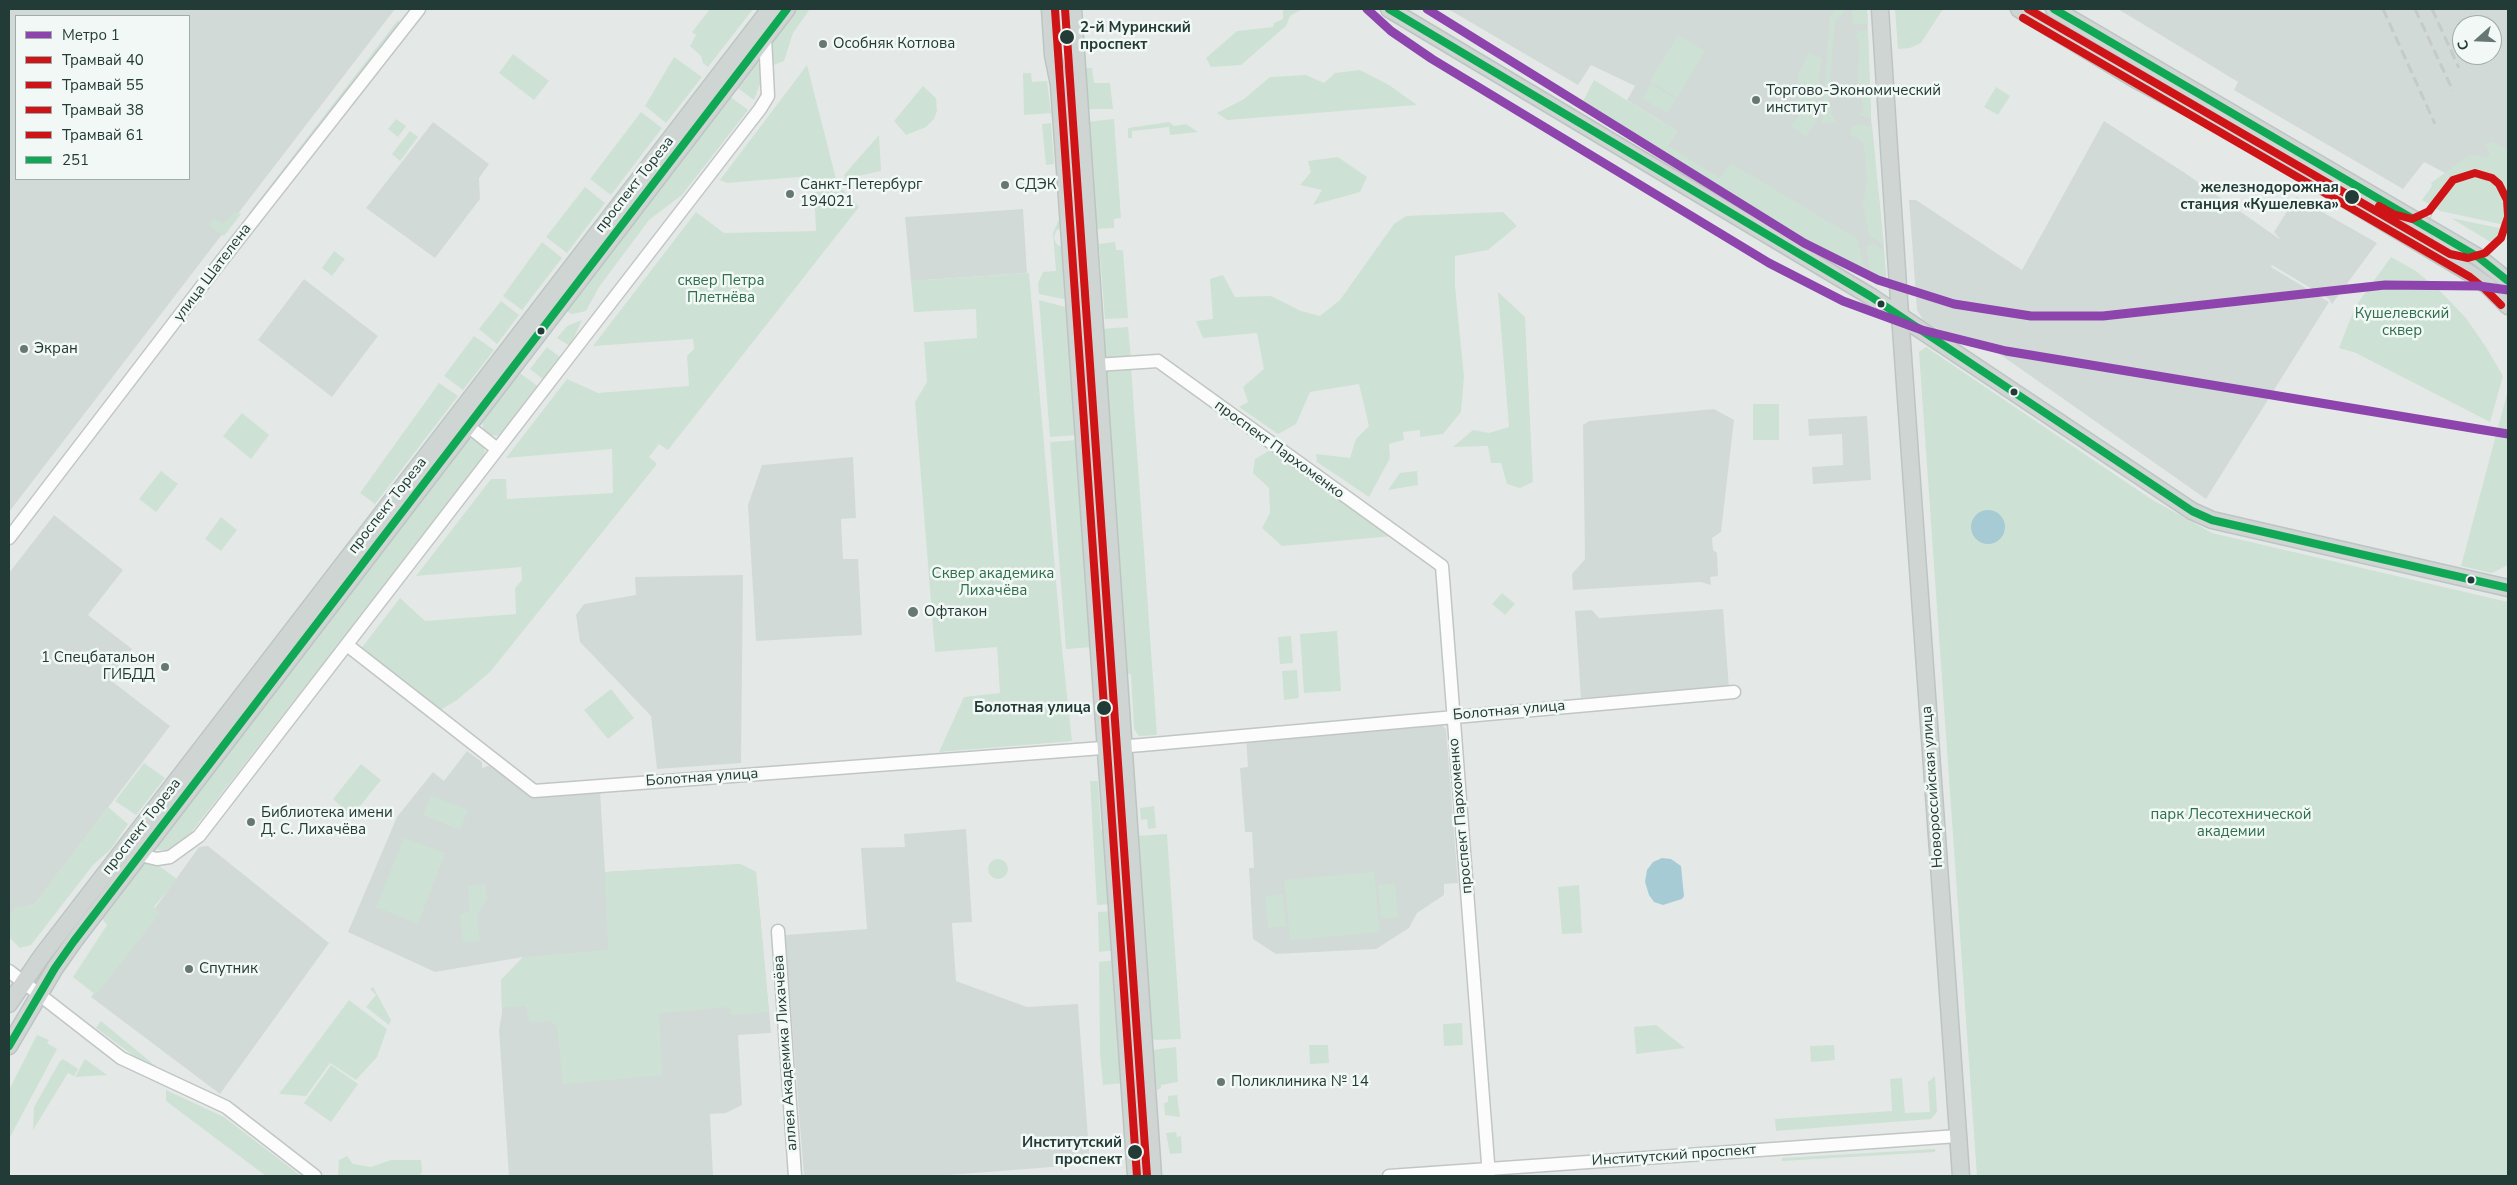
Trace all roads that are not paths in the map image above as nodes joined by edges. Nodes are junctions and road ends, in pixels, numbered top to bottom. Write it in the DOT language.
graph roads {
  1 [pos="419,9"];
  2 [pos="770,9"];
  3 [pos="787,9"];
  4 [pos="1050,9"];
  5 [pos="1073,9"];
  6 [pos="1389,9"];
  7 [pos="1880,9"];
  8 [pos="2019,9"];
  9 [pos="2054,9"];
  10 [pos="765,38"];
  11 [pos="2508,280"];
  12 [pos="2508,306"];
  13 [pos="1900,318"];
  14 [pos="1096,365"];
  15 [pos="468,426"];
  16 [pos="497,450"];
  17 [pos="9,538"];
  18 [pos="2508,588"];
  19 [pos="347,645"];
  20 [pos="1734,692"];
  21 [pos="1452,715"];
  22 [pos="1122,746"];
  23 [pos="1105,748"];
  24 [pos="140,855"];
  25 [pos="778,931"];
  26 [pos="9,971"];
  27 [pos="22,982"];
  28 [pos="39,995"];
  29 [pos="9,1004"];
  30 [pos="9,1046"];
  31 [pos="1958,1136"];
  32 [pos="1489,1173"];
  33 [pos="315,1176"];
  34 [pos="795,1176"];
  35 [pos="1136,1176"];
  36 [pos="1153,1176"];
  37 [pos="1390,1176"];
  38 [pos="1961,1176"];
  1 -- 17 [label="street, улица Шателена"];
  2 -- 27 [label="main road, проспект Тореза"];
  3 -- 10 [label="main road, проспект Тореза"];
  4 -- 23 [label="main road"];
  5 -- 14 [label="main road"];
  6 -- 13 [label="main road"];
  7 -- 13 [label="main road, Новороссийская улица"];
  8 -- 12 [label="main road"];
  9 -- 11 [label="main road"];
  10 -- 15 [label="main road, проспект Тореза"];
  10 -- 16 [label="street"];
  13 -- 18 [label="main road"];
  13 -- 31 [label="main road, Новороссийская улица"];
  14 -- 21 [label="street, проспект Пархоменко"];
  14 -- 22 [label="main road"];
  15 -- 16 [label="street"];
  15 -- 24 [label="main road, проспект Тореза"];
  16 -- 19 [label="street"];
  19 -- 23 [label="street, Болотная улица"];
  19 -- 24 [label="street"];
  20 -- 21 [label="street, Болотная улица"];
  21 -- 22 [label="street, Болотная улица"];
  21 -- 32 [label="street, проспект Пархоменко"];
  22 -- 23 [label="street, Болотная улица"];
  22 -- 36 [label="main road"];
  23 -- 35 [label="main road"];
  24 -- 28 [label="main road, проспект Тореза"];
  25 -- 34 [label="street, аллея Академика Лихачёва"];
  26 -- 27 [label="street"];
  27 -- 28 [label="street"];
  27 -- 29 [label="main road, проспект Тореза"];
  28 -- 30 [label="main road, проспект Тореза"];
  28 -- 33 [label="street"];
  31 -- 32 [label="street, Институтский проспект"];
  31 -- 38 [label="main road, Новороссийская улица"];
  32 -- 37 [label="street, Институтский проспект"];
}
